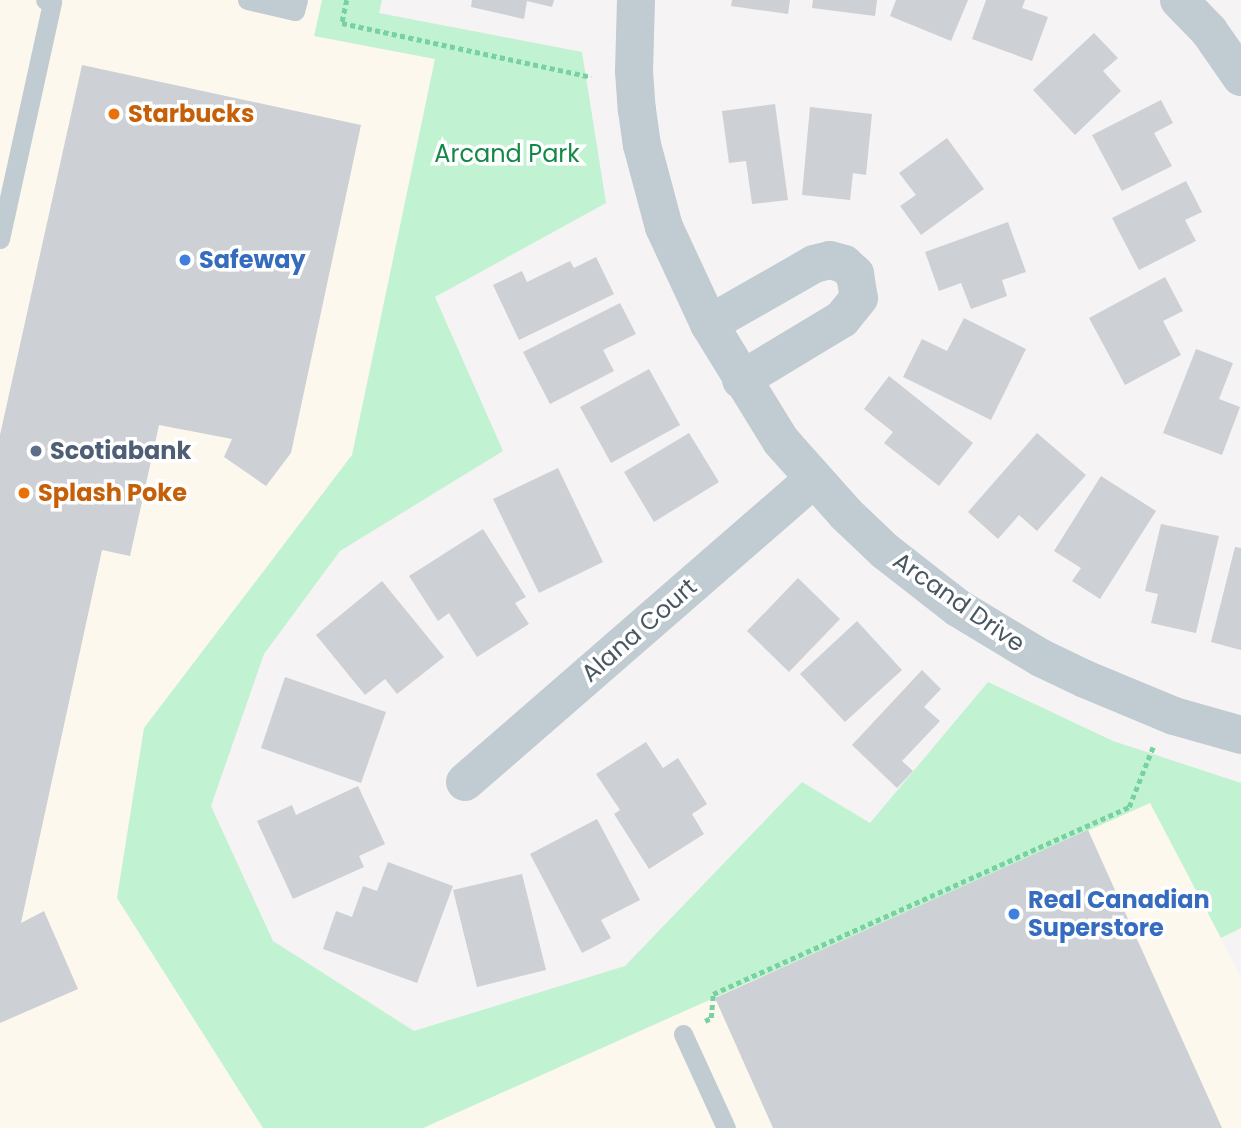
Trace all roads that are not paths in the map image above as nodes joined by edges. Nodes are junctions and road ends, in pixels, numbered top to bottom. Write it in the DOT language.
graph roads {
  1 [pos="45,0"];
  2 [pos="247,0"];
  3 [pos="298,0"];
  4 [pos="636,0"];
  5 [pos="1179,0"];
  6 [pos="1241,77"];
  7 [pos="0,239"];
  8 [pos="709,324"];
  9 [pos="741,380"];
  10 [pos="813,479"];
  11 [pos="1241,735"];
  12 [pos="466,782"];
  13 [pos="683,1034"];
  14 [pos="726,1128"];
  1 -- 7 [label="lane"];
  2 -- 3 [label="lane"];
  4 -- 8 [label="street, Arcand Drive"];
  5 -- 6 [label="street"];
  8 -- 9 [label="street, Arcand Drive"];
  8 -- 9 [label="street"];
  9 -- 10 [label="street, Arcand Drive"];
  10 -- 11 [label="street, Arcand Drive"];
  10 -- 12 [label="street, Alana Court"];
  13 -- 14 [label="lane"];
}
